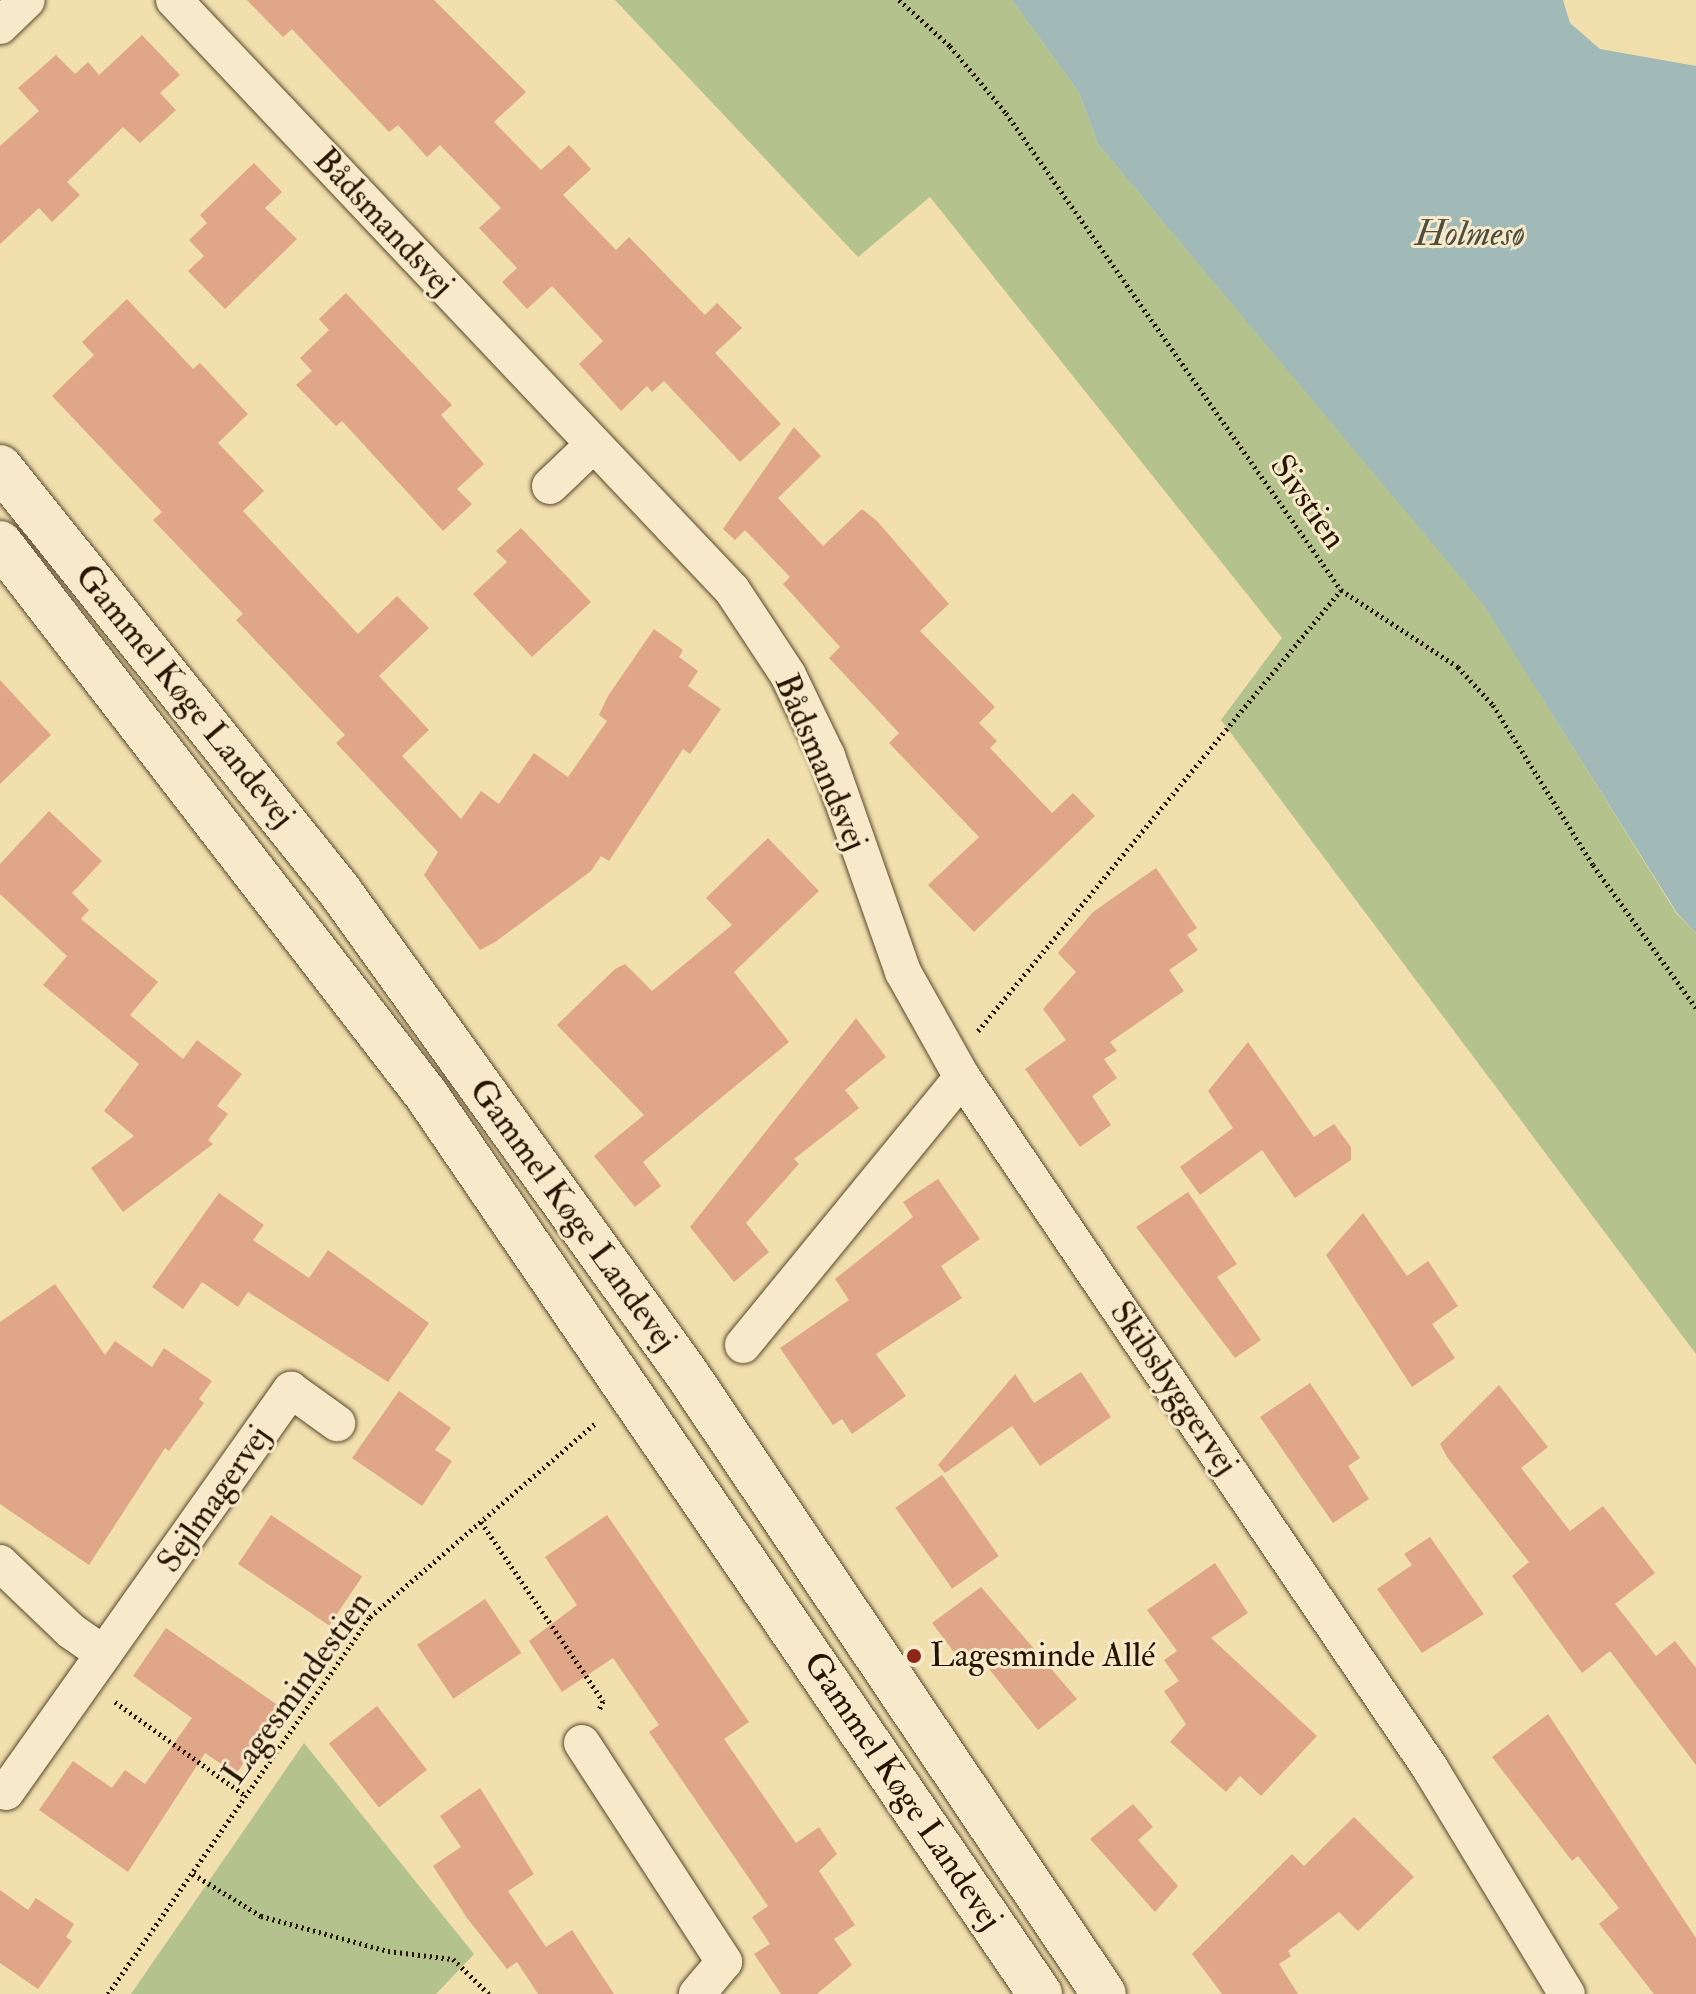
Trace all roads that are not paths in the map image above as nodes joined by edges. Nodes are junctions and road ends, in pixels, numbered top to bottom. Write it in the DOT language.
graph roads {
  1 [pos="27,0"];
  2 [pos="174,0"];
  3 [pos="0,26"];
  4 [pos="593,445"];
  5 [pos="0,467"];
  6 [pos="550,486"];
  7 [pos="0,543"];
  8 [pos="957,1070"];
  9 [pos="743,1345"];
  10 [pos="337,1423"];
  11 [pos="0,1563"];
  12 [pos="95,1667"];
  13 [pos="582,1743"];
  14 [pos="6,1792"];
  15 [pos="1080,1957"];
  16 [pos="697,1994"];
  17 [pos="1043,1994"];
  18 [pos="1104,1994"];
  19 [pos="1567,1994"];
  1 -- 3 [label="street"];
  2 -- 4 [label="street, Bådsmandsvej"];
  4 -- 6 [label="street"];
  4 -- 8 [label="street, Bådsmandsvej"];
  5 -- 15 [label="main road, Gammel Køge Landevej"];
  7 -- 17 [label="main road, Gammel Køge Landevej"];
  8 -- 9 [label="street"];
  8 -- 19 [label="street, Skibsbyggervej"];
  10 -- 12 [label="street, Sejlmagervej"];
  11 -- 12 [label="street"];
  12 -- 14 [label="street, Sejlmagervej"];
  13 -- 16 [label="street"];
  15 -- 17 [label="street"];
  15 -- 18 [label="main road, Gammel Køge Landevej"];
}
